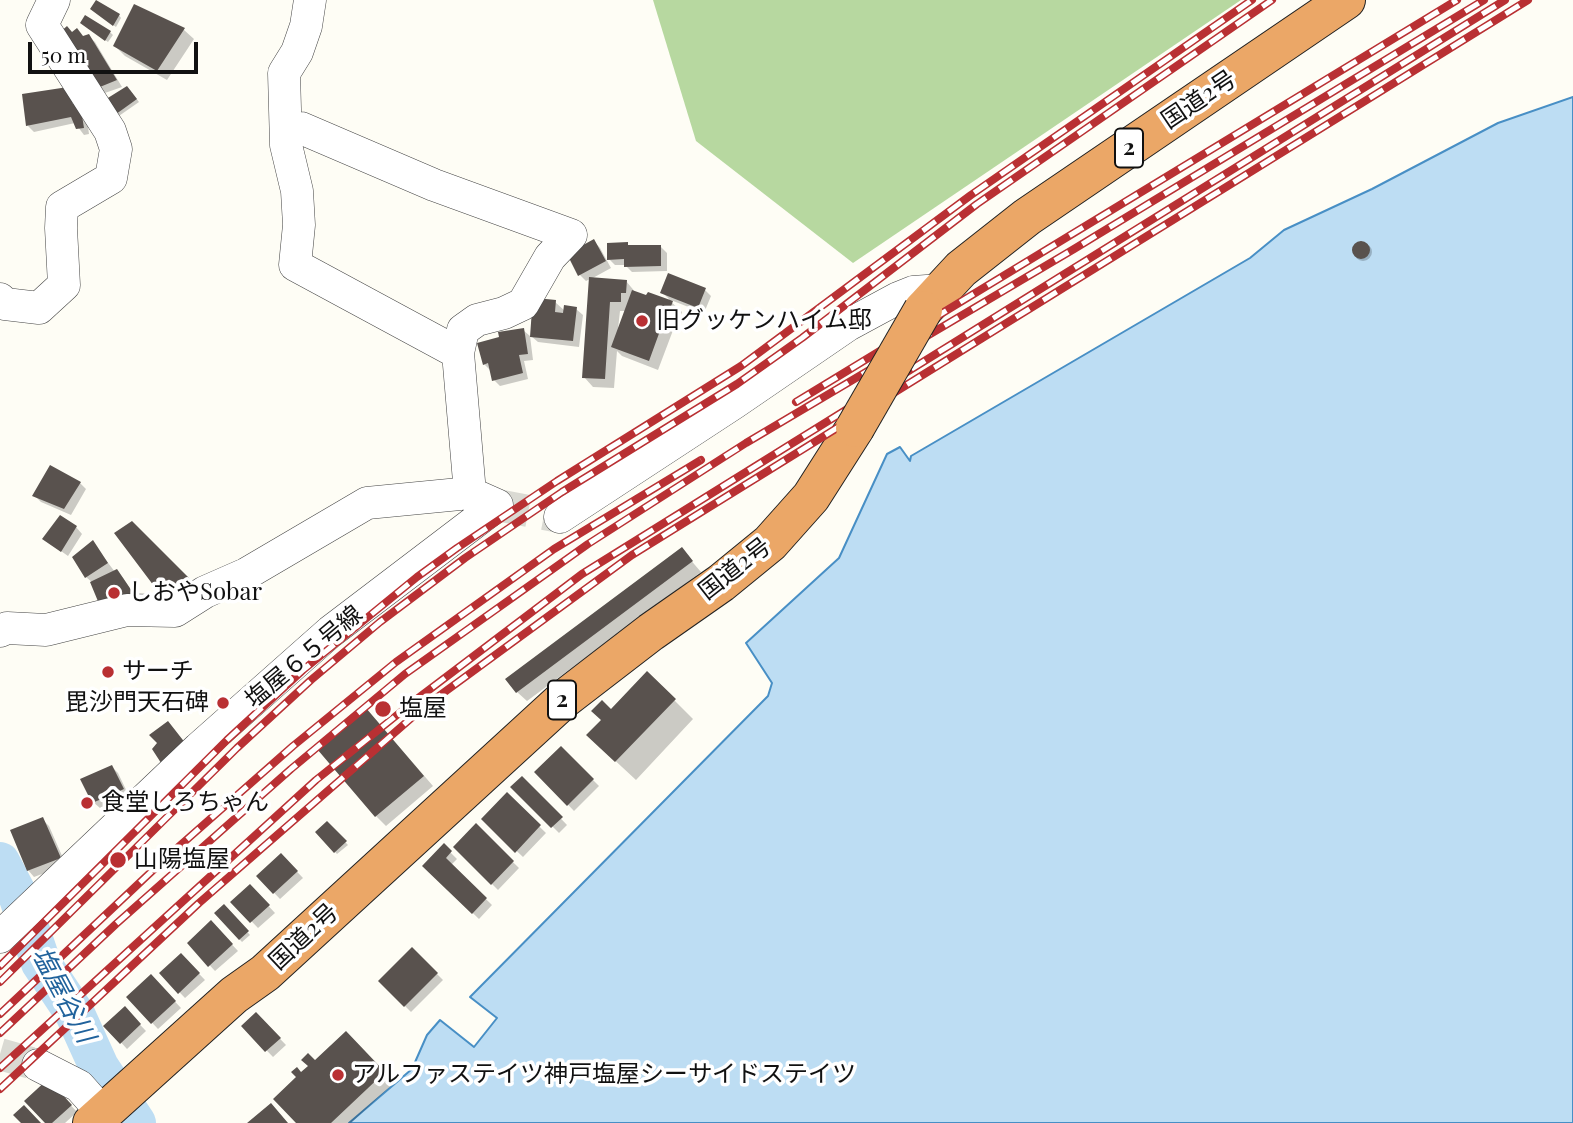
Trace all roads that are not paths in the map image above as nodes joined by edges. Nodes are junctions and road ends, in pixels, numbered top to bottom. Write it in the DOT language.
graph roads {
  1 [pos="54,0"];
  2 [pos="310,0"];
  3 [pos="1346,0"];
  4 [pos="302,128"];
  5 [pos="932,300"];
  6 [pos="2,302"];
  7 [pos="458,353"];
  8 [pos="484,499"];
  9 [pos="561,517"];
  10 [pos="0,631"];
  11 [pos="4,933"];
  12 [pos="37,1065"];
  13 [pos="109,1107"];
  1 -- 6 [label="street"];
  2 -- 7 [label="street"];
  3 -- 5 [label="highway, 国道2号 / 2"];
  4 -- 7 [label="street"];
  5 -- 9 [label="street"];
  5 -- 13 [label="highway, 国道2号 / 2, bridge"];
  7 -- 8 [label="street"];
  8 -- 10 [label="street"];
  8 -- 11 [label="street, 塩屋６５号線"];
  12 -- 13 [label="street"];
}
